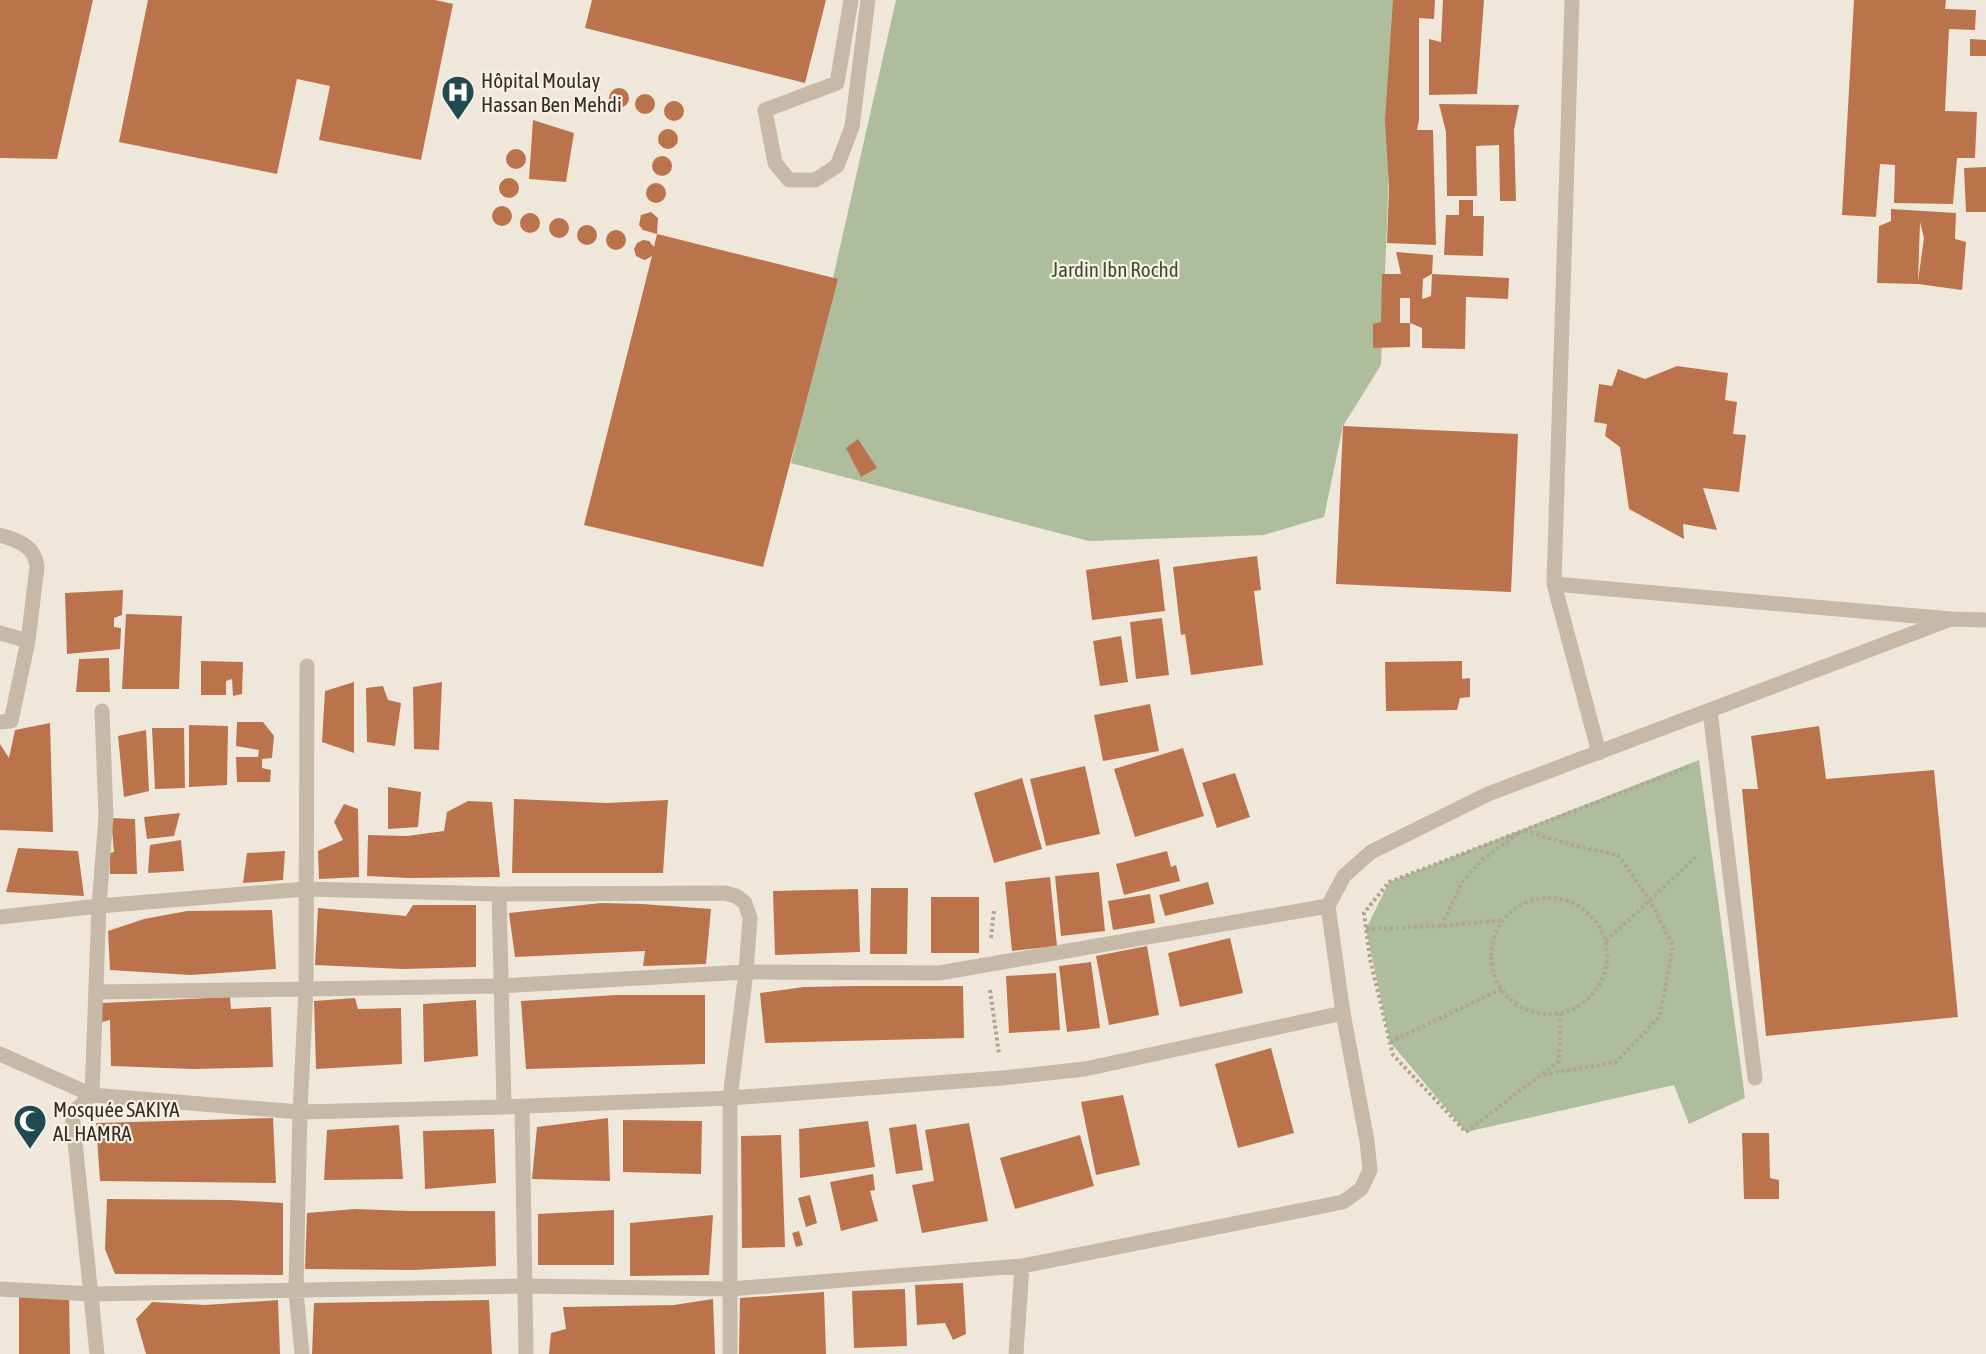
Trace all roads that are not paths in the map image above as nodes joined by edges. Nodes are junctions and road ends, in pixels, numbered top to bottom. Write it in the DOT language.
graph roads {
  1 [pos="851,0"];
  2 [pos="868,0"];
  3 [pos="1572,0"];
  4 [pos="0,535"];
  5 [pos="1554,584"];
  6 [pos="1951,619"];
  7 [pos="1986,620"];
  8 [pos="0,633"];
  9 [pos="28,641"];
  10 [pos="307,666"];
  11 [pos="102,711"];
  12 [pos="1710,711"];
  13 [pos="0,722"];
  14 [pos="1599,753"];
  15 [pos="305,889"];
  16 [pos="499,894"];
  17 [pos="99,906"];
  18 [pos="1328,906"];
  19 [pos="0,916"];
  20 [pos="746,972"];
  21 [pos="501,987"];
  22 [pos="306,988"];
  23 [pos="96,992"];
  24 [pos="1343,1012"];
  25 [pos="0,1053"];
  26 [pos="1755,1078"];
  27 [pos="92,1095"];
  28 [pos="730,1098"];
  29 [pos="522,1106"];
  30 [pos="504,1107"];
  31 [pos="300,1112"];
  32 [pos="1022,1266"];
  33 [pos="525,1286"];
  34 [pos="0,1289"];
  35 [pos="730,1289"];
  36 [pos="296,1291"];
  37 [pos="91,1294"];
  38 [pos="97,1354"];
  39 [pos="302,1354"];
  40 [pos="526,1354"];
  41 [pos="730,1354"];
  42 [pos="1016,1354"];
  1 -- 2 [label="street"];
  3 -- 5 [label="street"];
  4 -- 9 [label="street"];
  5 -- 6 [label="street"];
  5 -- 14 [label="street"];
  6 -- 7 [label="street"];
  6 -- 12 [label="street"];
  8 -- 9 [label="street"];
  9 -- 13 [label="street"];
  10 -- 15 [label="street"];
  11 -- 17 [label="street"];
  12 -- 14 [label="street"];
  12 -- 26 [label="street"];
  14 -- 18 [label="street"];
  15 -- 16 [label="street"];
  15 -- 17 [label="street"];
  15 -- 22 [label="street"];
  16 -- 20 [label="street"];
  16 -- 21 [label="street"];
  17 -- 19 [label="street"];
  17 -- 23 [label="street"];
  18 -- 20 [label="street"];
  18 -- 24 [label="street"];
  20 -- 21 [label="street"];
  20 -- 28 [label="street"];
  21 -- 22 [label="street"];
  21 -- 30 [label="street"];
  22 -- 23 [label="street"];
  22 -- 31 [label="street"];
  23 -- 27 [label="street"];
  24 -- 28 [label="street"];
  24 -- 32 [label="street"];
  25 -- 27 [label="street"];
  27 -- 31 [label="street"];
  27 -- 37 [label="street"];
  28 -- 29 [label="street"];
  28 -- 35 [label="street"];
  29 -- 30 [label="street"];
  29 -- 33 [label="street"];
  30 -- 31 [label="street"];
  31 -- 36 [label="street"];
  32 -- 35 [label="street"];
  32 -- 42 [label="street"];
  33 -- 35 [label="street"];
  33 -- 36 [label="street"];
  33 -- 40 [label="street"];
  34 -- 37 [label="street"];
  35 -- 41 [label="street"];
  36 -- 37 [label="street"];
  36 -- 39 [label="street"];
  37 -- 38 [label="street"];
}
